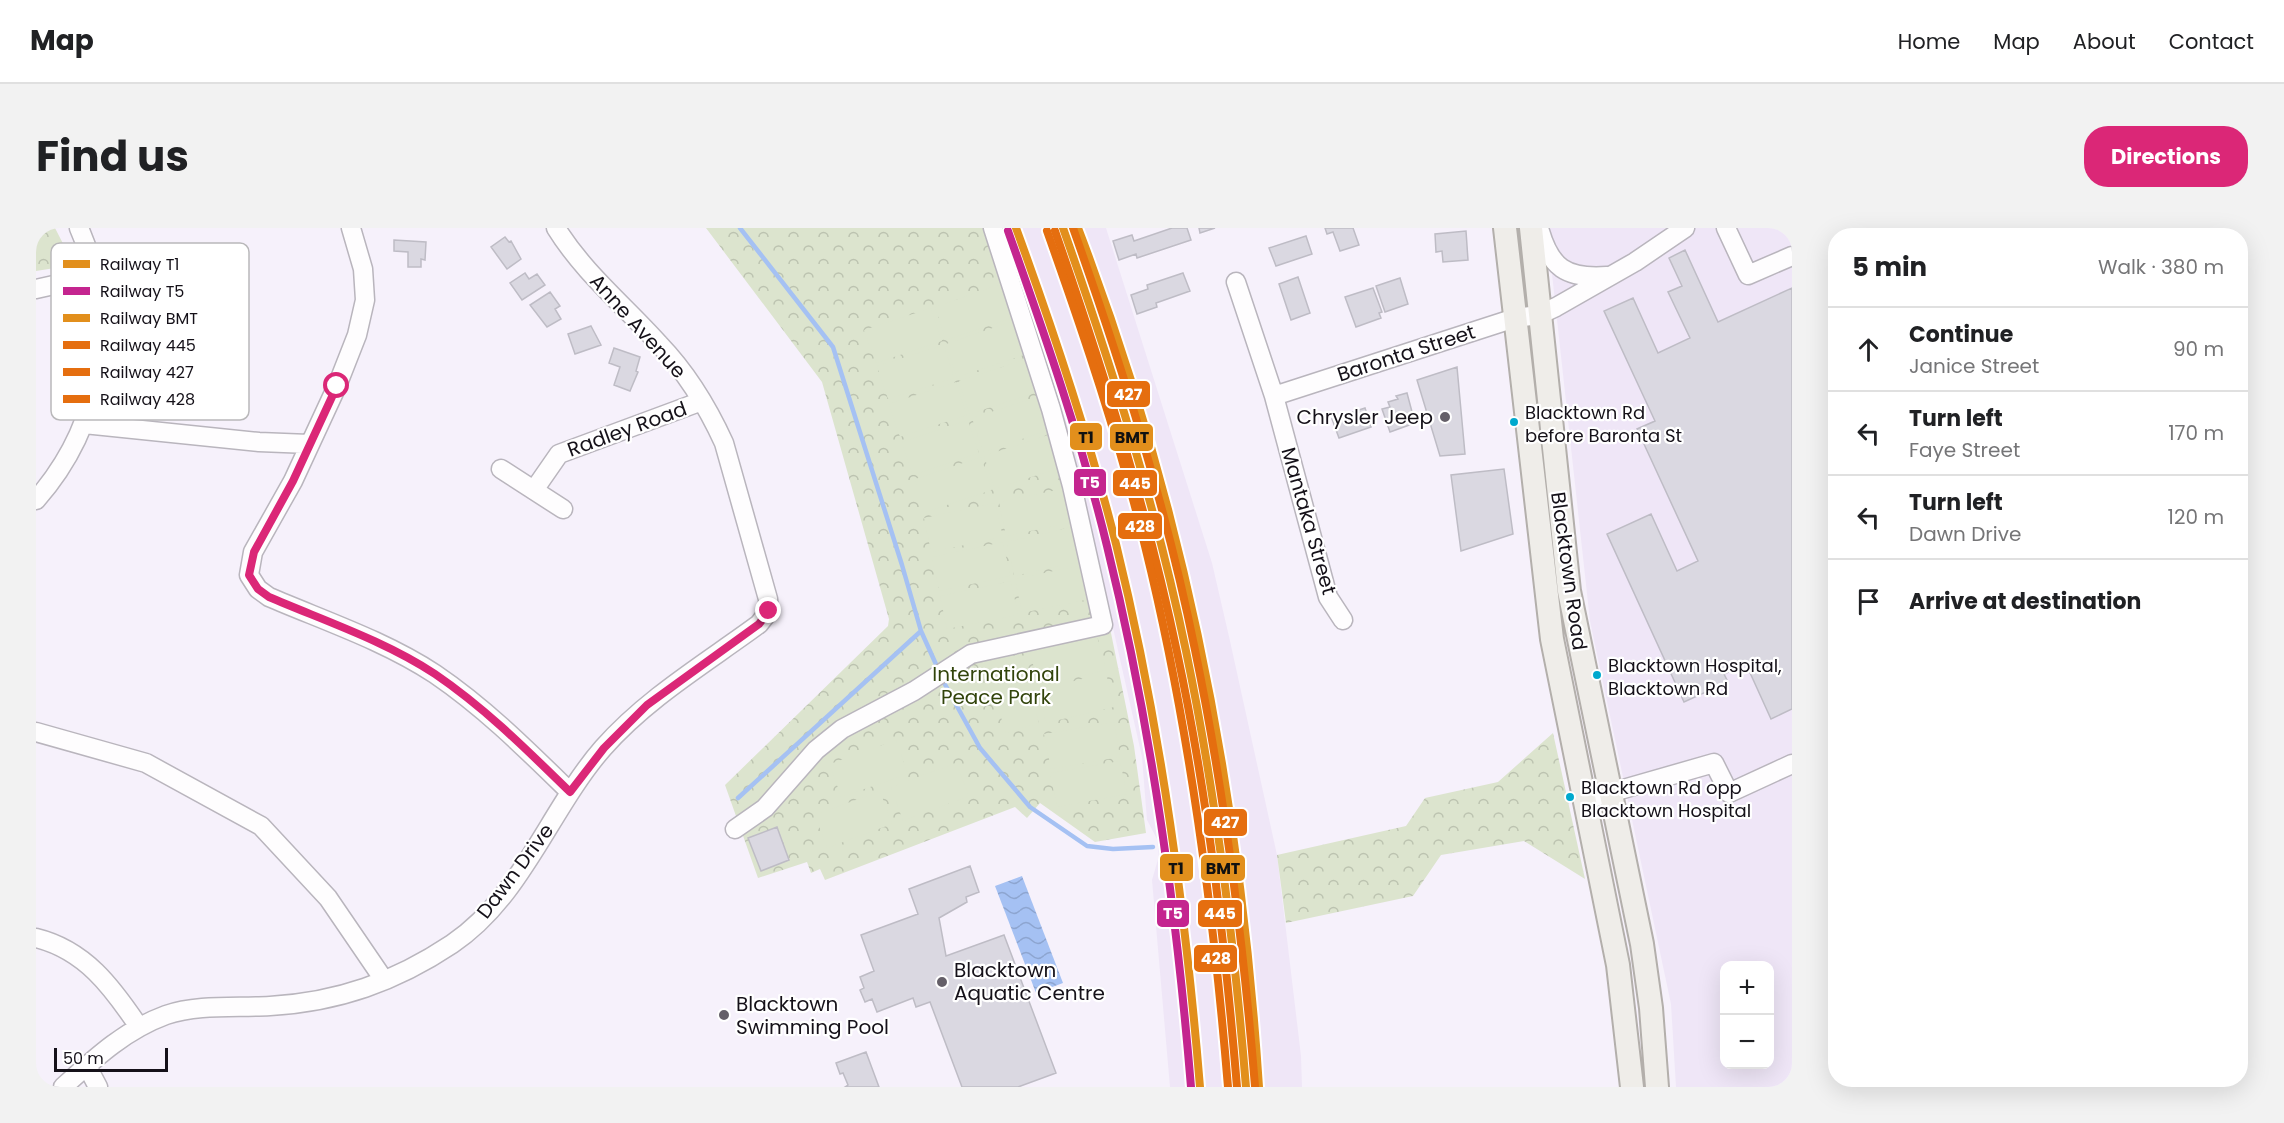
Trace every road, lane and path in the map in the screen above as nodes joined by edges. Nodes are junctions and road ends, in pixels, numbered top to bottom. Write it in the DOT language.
graph roads {
  1 [pos="79,228"];
  2 [pos="351,228"];
  3 [pos="556,228"];
  4 [pos="993,228"];
  5 [pos="1531,228"];
  6 [pos="1539,228"];
  7 [pos="1685,228"];
  8 [pos="1726,228"];
  9 [pos="1505,229"];
  10 [pos="84,243"];
  11 [pos="1792,256"];
  12 [pos="1609,276"];
  13 [pos="1236,282"];
  14 [pos="51,285"];
  15 [pos="36,288"];
  16 [pos="1539,315"];
  17 [pos="1515,318"];
  18 [pos="1274,396"];
  19 [pos="702,401"];
  20 [pos="85,420"];
  21 [pos="84,424"];
  22 [pos="309,444"];
  23 [pos="501,469"];
  24 [pos="534,490"];
  25 [pos="36,501"];
  26 [pos="563,509"];
  27 [pos="768,599"];
  28 [pos="1343,620"];
  29 [pos="36,732"];
  30 [pos="1792,764"];
  31 [pos="570,792"];
  32 [pos="1610,793"];
  33 [pos="1585,800"];
  34 [pos="735,829"];
  35 [pos="36,938"];
  36 [pos="384,980"];
  37 [pos="139,1027"];
  38 [pos="87,1066"];
  39 [pos="63,1087"];
  40 [pos="98,1087"];
  41 [pos="1632,1087"];
  42 [pos="1657,1087"];
  1 -- 10 [label="street"];
  2 -- 22 [label="street"];
  3 -- 19 [label="street, Anne Avenue"];
  4 -- 34 [label="street"];
  5 -- 16 [label="main road, Blacktown Road"];
  6 -- 12 [label="street"];
  7 -- 12 [label="street"];
  8 -- 11 [label="street"];
  9 -- 17 [label="main road, Blacktown Road"];
  12 -- 16 [label="street"];
  13 -- 18 [label="street, Mantaka Street"];
  14 -- 15 [label="street"];
  16 -- 17 [label="street, Baronta Street"];
  16 -- 32 [label="main road, Blacktown Road"];
  17 -- 18 [label="street, Baronta Street"];
  17 -- 33 [label="main road, Blacktown Road"];
  18 -- 28 [label="street, Mantaka Street"];
  19 -- 24 [label="street, Radley Road"];
  19 -- 27 [label="street, Anne Avenue"];
  20 -- 21 [label="street"];
  21 -- 22 [label="street"];
  21 -- 25 [label="street"];
  22 -- 31 [label="street"];
  23 -- 24 [label="street"];
  24 -- 26 [label="street"];
  27 -- 31 [label="street, Dawn Drive"];
  29 -- 36 [label="street"];
  30 -- 32 [label="street"];
  31 -- 36 [label="street, Dawn Drive"];
  32 -- 33 [label="street"];
  32 -- 42 [label="main road, Blacktown Road"];
  33 -- 41 [label="main road, Blacktown Road"];
  35 -- 37 [label="street"];
  36 -- 37 [label="street, Dawn Drive"];
  37 -- 38 [label="street, Dawn Drive"];
  38 -- 39 [label="street, Dawn Drive"];
  38 -- 40 [label="street"];
}
